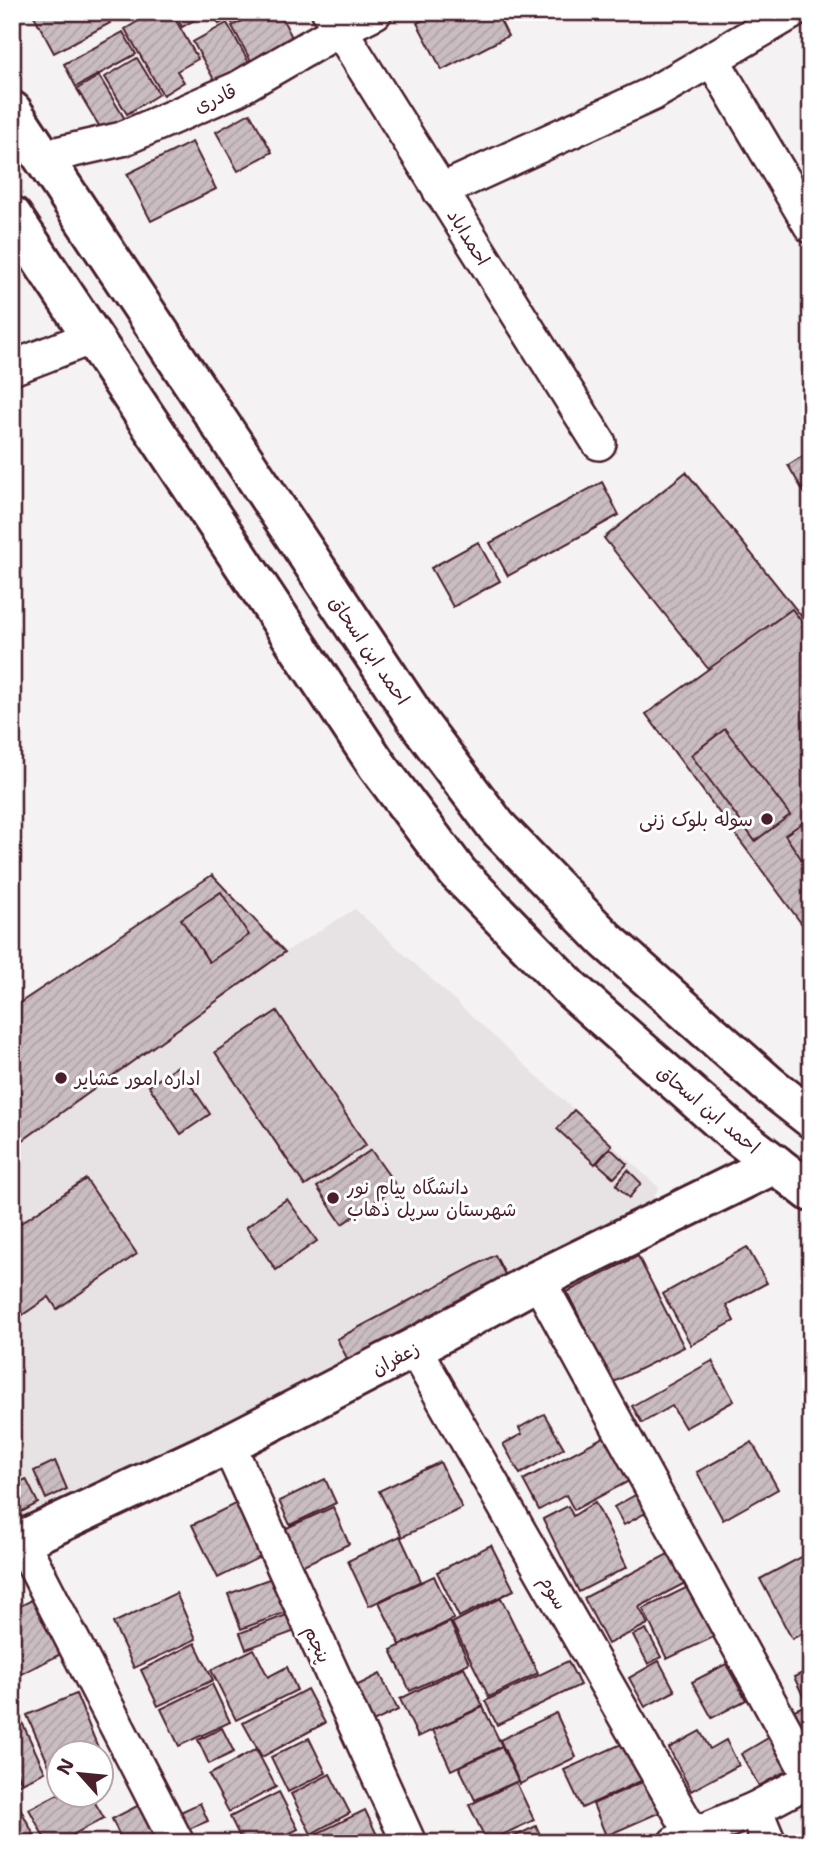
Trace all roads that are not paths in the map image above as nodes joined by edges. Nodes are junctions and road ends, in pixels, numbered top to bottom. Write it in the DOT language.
graph roads {
  1 [pos="375,12"];
  2 [pos="792,12"];
  3 [pos="334,21"];
  4 [pos="712,59"];
  5 [pos="12,111"];
  6 [pos="43,157"];
  7 [pos="440,191"];
  8 [pos="12,197"];
  9 [pos="12,216"];
  10 [pos="811,226"];
  11 [pos="111,261"];
  12 [pos="64,294"];
  13 [pos="92,337"];
  14 [pos="12,368"];
  15 [pos="598,443"];
  16 [pos="811,1118"];
  17 [pos="775,1164"];
  18 [pos="811,1192"];
  19 [pos="538,1280"];
  20 [pos="414,1348"];
  21 [pos="228,1444"];
  22 [pos="16,1543"];
  23 [pos="811,1779"];
  24 [pos="755,1809"];
  25 [pos="684,1839"];
  26 [pos="177,1843"];
  27 [pos="409,1843"];
  28 [pos="769,1843"];
  1 -- 3 [label="street, قادری"];
  2 -- 4 [label="street"];
  3 -- 6 [label="street, قادری"];
  3 -- 7 [label="street, احمداباد"];
  4 -- 7 [label="street"];
  4 -- 10 [label="street"];
  5 -- 6 [label="main road, احمد ابن اسحاق"];
  6 -- 8 [label="main road"];
  6 -- 11 [label="main road, احمد ابن اسحاق"];
  7 -- 15 [label="street, احمداباد"];
  9 -- 12 [label="main road, احمد ابن اسحاق"];
  11 -- 12 [label="main road"];
  11 -- 16 [label="main road, احمد ابن اسحاق"];
  12 -- 13 [label="main road, احمد ابن اسحاق"];
  13 -- 14 [label="street"];
  13 -- 17 [label="main road, احمد ابن اسحاق"];
  17 -- 18 [label="main road, احمد ابن اسحاق"];
  17 -- 19 [label="main road, زعفران"];
  19 -- 20 [label="main road, زعفران"];
  19 -- 23 [label="street"];
  20 -- 21 [label="main road, زعفران"];
  20 -- 25 [label="street, سوم"];
  21 -- 22 [label="main road, زعفران"];
  21 -- 27 [label="street, پنجم"];
  22 -- 26 [label="street"];
  23 -- 24 [label="street"];
  24 -- 25 [label="street"];
  24 -- 28 [label="street"];
}
